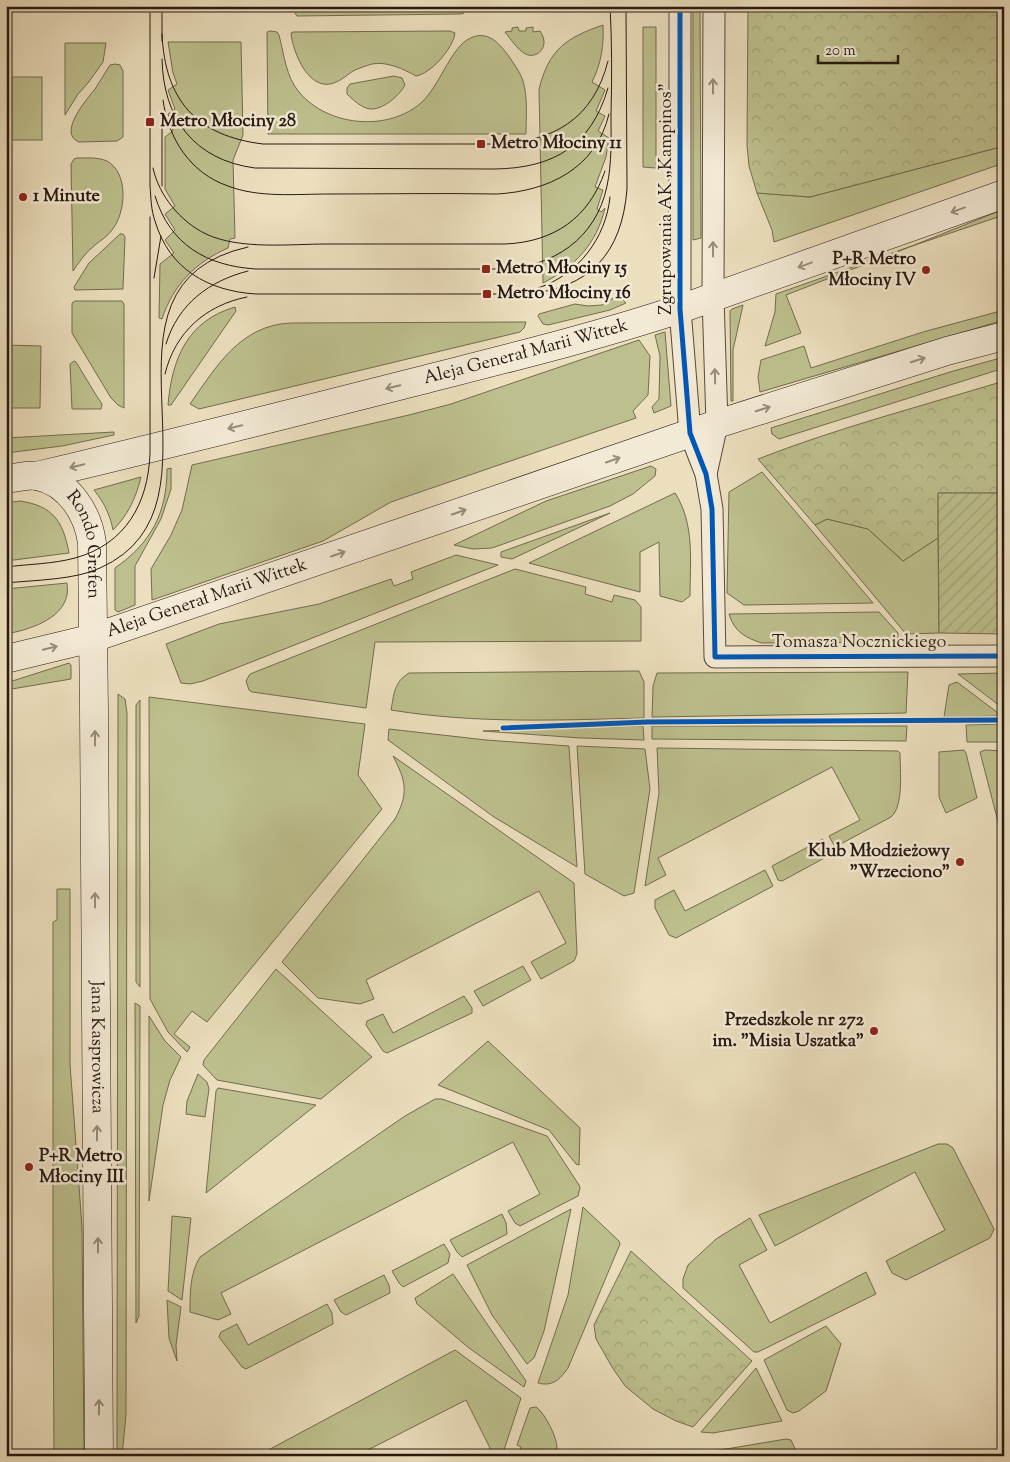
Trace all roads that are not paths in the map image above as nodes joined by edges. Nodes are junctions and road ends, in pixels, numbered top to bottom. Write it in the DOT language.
graph roads {
  1 [pos="680,6"];
  2 [pos="714,6"];
  3 [pos="1004,194"];
  4 [pos="713,297"];
  5 [pos="680,309"];
  6 [pos="1004,336"];
  7 [pos="717,424"];
  8 [pos="690,433"];
  9 [pos="706,474"];
  10 [pos="36,476"];
  11 [pos="6,479"];
  12 [pos="93,638"];
  13 [pos="1004,656"];
  14 [pos="715,657"];
  15 [pos="6,659"];
  16 [pos="100,1456"];
  1 -- 5 [label="street, Zgrupowania AK „Kampinos”"];
  4 -- 2 [label="street, Zgrupowania AK „Kampinos”, one-way"];
  3 -- 4 [label="main road, Aleja Generał Marii Wittek, one-way"];
  4 -- 5 [label="main road, Aleja Generał Marii Wittek"];
  7 -- 4 [label="street, Zgrupowania AK „Kampinos”, one-way"];
  5 -- 8 [label="street, Zgrupowania AK „Kampinos”"];
  5 -- 10 [label="main road, Aleja Generał Marii Wittek, one-way"];
  7 -- 6 [label="main road, Aleja Generał Marii Wittek, one-way"];
  7 -- 8 [label="main road, Aleja Generał Marii Wittek"];
  7 -- 9 [label="street, Zgrupowania AK „Kampinos”"];
  8 -- 9 [label="street, Zgrupowania AK „Kampinos”"];
  12 -- 8 [label="main road, Aleja Generał Marii Wittek, one-way"];
  9 -- 14 [label="street, Zgrupowania AK „Kampinos”"];
  10 -- 11 [label="main road, Rondo Grafen"];
  10 -- 12 [label="main road, Rondo Grafen"];
  15 -- 12 [label="main road, one-way"];
  16 -- 12 [label="main road, Jana Kasprowicza, one-way"];
  13 -- 14 [label="street, Tomasza Nocznickiego"];
}
